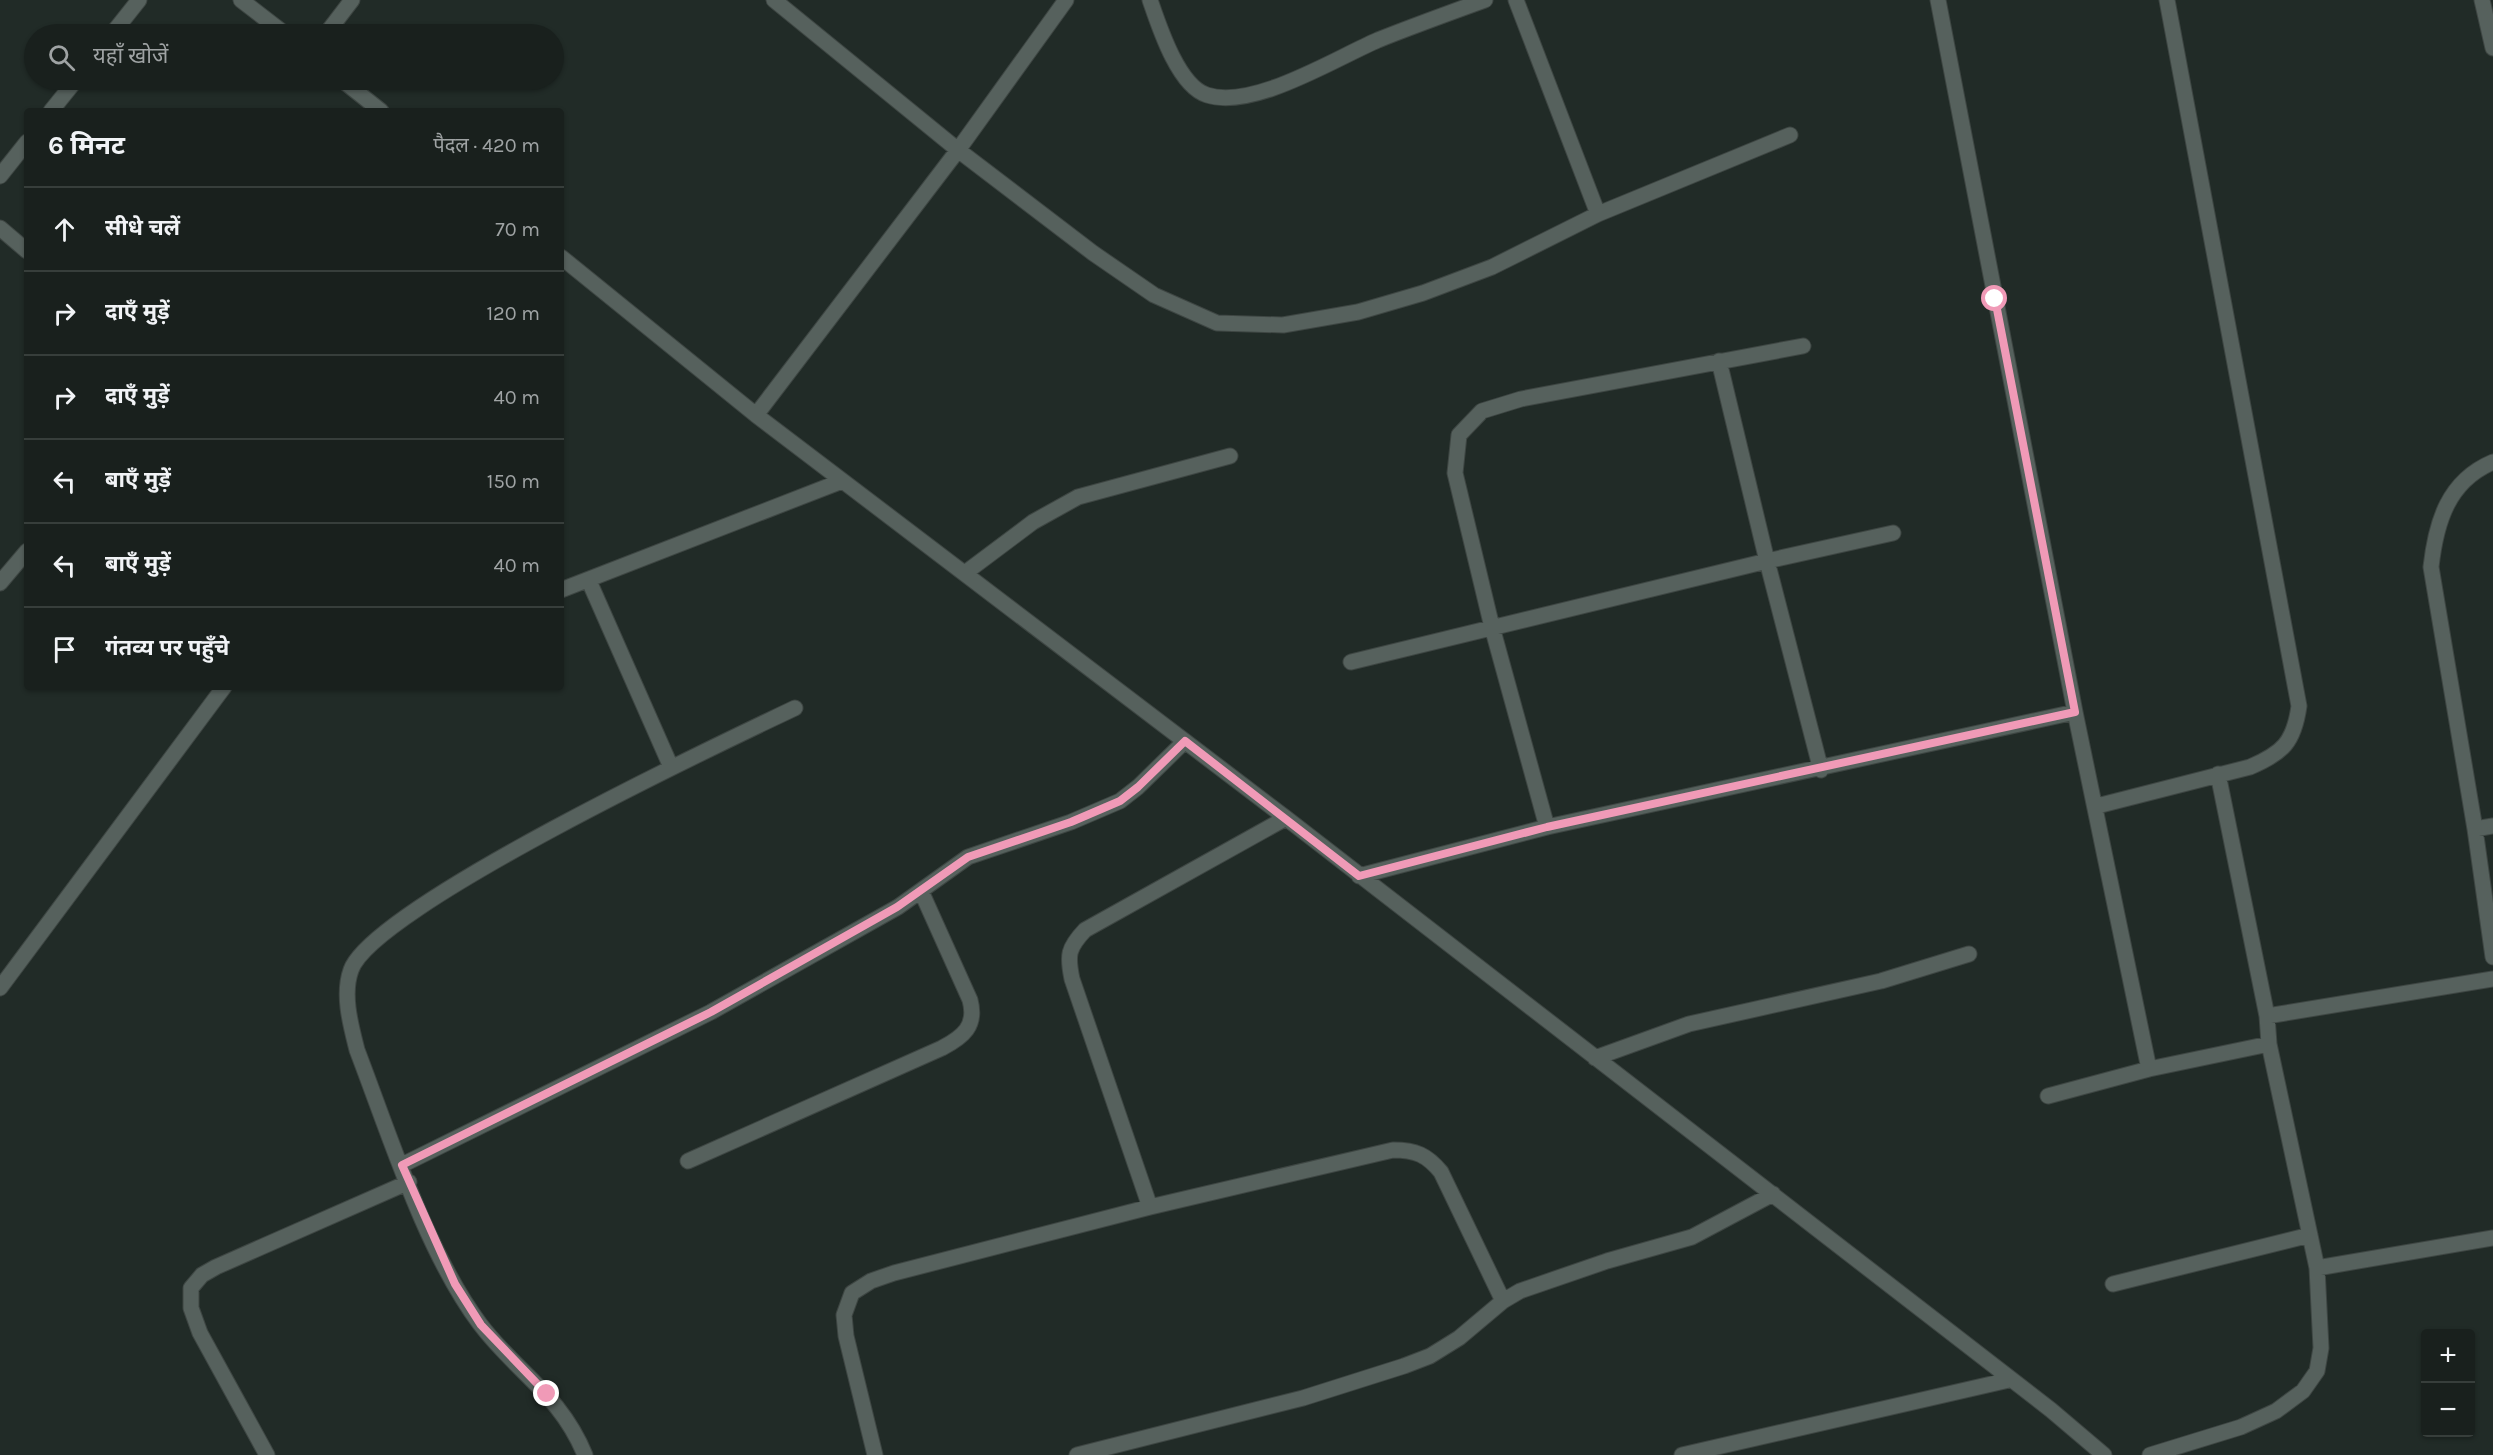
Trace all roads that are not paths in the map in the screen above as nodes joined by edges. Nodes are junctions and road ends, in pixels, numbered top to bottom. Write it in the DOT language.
graph roads {
  1 [pos="139,0"];
  2 [pos="241,0"];
  3 [pos="352,0"];
  4 [pos="774,0"];
  5 [pos="1066,0"];
  6 [pos="1150,0"];
  7 [pos="1485,0"];
  8 [pos="1516,0"];
  9 [pos="1938,0"];
  10 [pos="2167,0"];
  11 [pos="2482,0"];
  12 [pos="120,24"];
  13 [pos="272,24"];
  14 [pos="334,24"];
  15 [pos="2493,48"];
  16 [pos="68,90"];
  17 [pos="355,90"];
  18 [pos="53,108"];
  19 [pos="377,108"];
  20 [pos="1790,135"];
  21 [pos="24,146"];
  22 [pos="958,150"];
  23 [pos="0,176"];
  24 [pos="1598,214"];
  25 [pos="0,228"];
  26 [pos="24,248"];
  27 [pos="564,259"];
  28 [pos="1803,346"];
  29 [pos="1719,361"];
  30 [pos="756,415"];
  31 [pos="1230,456"];
  32 [pos="2493,462"];
  33 [pos="842,481"];
  34 [pos="1893,533"];
  35 [pos="24,555"];
  36 [pos="1767,561"];
  37 [pos="965,573"];
  38 [pos="589,581"];
  39 [pos="0,583"];
  40 [pos="564,589"];
  41 [pos="1492,627"];
  42 [pos="1352,662"];
  43 [pos="222,690"];
  44 [pos="795,708"];
  45 [pos="2075,712"];
  46 [pos="1185,741"];
  47 [pos="671,767"];
  48 [pos="1821,770"];
  49 [pos="2218,774"];
  50 [pos="2097,806"];
  51 [pos="1286,818"];
  52 [pos="2493,826"];
  53 [pos="1547,827"];
  54 [pos="2475,829"];
  55 [pos="1359,876"];
  56 [pos="921,891"];
  57 [pos="1969,954"];
  58 [pos="2493,957"];
  59 [pos="2493,979"];
  60 [pos="0,988"];
  61 [pos="2267,1016"];
  62 [pos="2270,1044"];
  63 [pos="1595,1058"];
  64 [pos="2149,1069"];
  65 [pos="2048,1096"];
  66 [pos="688,1161"];
  67 [pos="402,1165"];
  68 [pos="409,1182"];
  69 [pos="1773,1194"];
  70 [pos="1150,1207"];
  71 [pos="2310,1235"];
  72 [pos="2493,1238"];
  73 [pos="2317,1268"];
  74 [pos="2113,1284"];
  75 [pos="1503,1301"];
  76 [pos="2009,1380"];
  77 [pos="267,1455"];
  78 [pos="585,1455"];
  79 [pos="875,1455"];
  80 [pos="1077,1455"];
  81 [pos="1682,1455"];
  82 [pos="2104,1455"];
  83 [pos="2150,1455"];
  1 -- 12 [label="street"];
  2 -- 13 [label="street"];
  3 -- 14 [label="street"];
  4 -- 22 [label="street"];
  5 -- 22 [label="street"];
  6 -- 7 [label="street"];
  8 -- 24 [label="street"];
  9 -- 45 [label="street"];
  10 -- 49 [label="street"];
  11 -- 15 [label="street"];
  16 -- 18 [label="street"];
  17 -- 19 [label="street"];
  20 -- 24 [label="street"];
  21 -- 23 [label="street"];
  22 -- 24 [label="street"];
  22 -- 30 [label="street"];
  25 -- 26 [label="street"];
  27 -- 30 [label="street"];
  28 -- 29 [label="street"];
  29 -- 36 [label="street"];
  29 -- 41 [label="street"];
  30 -- 33 [label="street"];
  31 -- 37 [label="street"];
  32 -- 54 [label="street"];
  33 -- 37 [label="street"];
  33 -- 38 [label="street"];
  34 -- 36 [label="street"];
  35 -- 39 [label="street"];
  36 -- 41 [label="street"];
  36 -- 48 [label="street"];
  37 -- 46 [label="street"];
  38 -- 40 [label="street"];
  38 -- 47 [label="street"];
  41 -- 42 [label="street"];
  41 -- 53 [label="street"];
  43 -- 60 [label="street"];
  44 -- 47 [label="street"];
  45 -- 48 [label="street"];
  45 -- 50 [label="street"];
  46 -- 51 [label="street"];
  46 -- 56 [label="street"];
  47 -- 67 [label="street"];
  48 -- 53 [label="street"];
  49 -- 50 [label="street"];
  49 -- 61 [label="street"];
  50 -- 64 [label="street"];
  51 -- 55 [label="street"];
  51 -- 70 [label="street"];
  52 -- 54 [label="street"];
  53 -- 55 [label="street"];
  54 -- 58 [label="street"];
  55 -- 63 [label="street"];
  56 -- 66 [label="street"];
  56 -- 67 [label="street"];
  57 -- 63 [label="street"];
  59 -- 61 [label="street"];
  61 -- 62 [label="street"];
  62 -- 64 [label="street"];
  62 -- 71 [label="street"];
  63 -- 69 [label="street"];
  64 -- 65 [label="street"];
  67 -- 68 [label="street"];
  68 -- 77 [label="street"];
  68 -- 78 [label="street"];
  69 -- 75 [label="street"];
  69 -- 76 [label="street"];
  70 -- 75 [label="street"];
  70 -- 79 [label="street"];
  71 -- 73 [label="street"];
  71 -- 74 [label="street"];
  72 -- 73 [label="street"];
  73 -- 83 [label="street"];
  75 -- 80 [label="street"];
  76 -- 81 [label="street"];
  76 -- 82 [label="street"];
}
